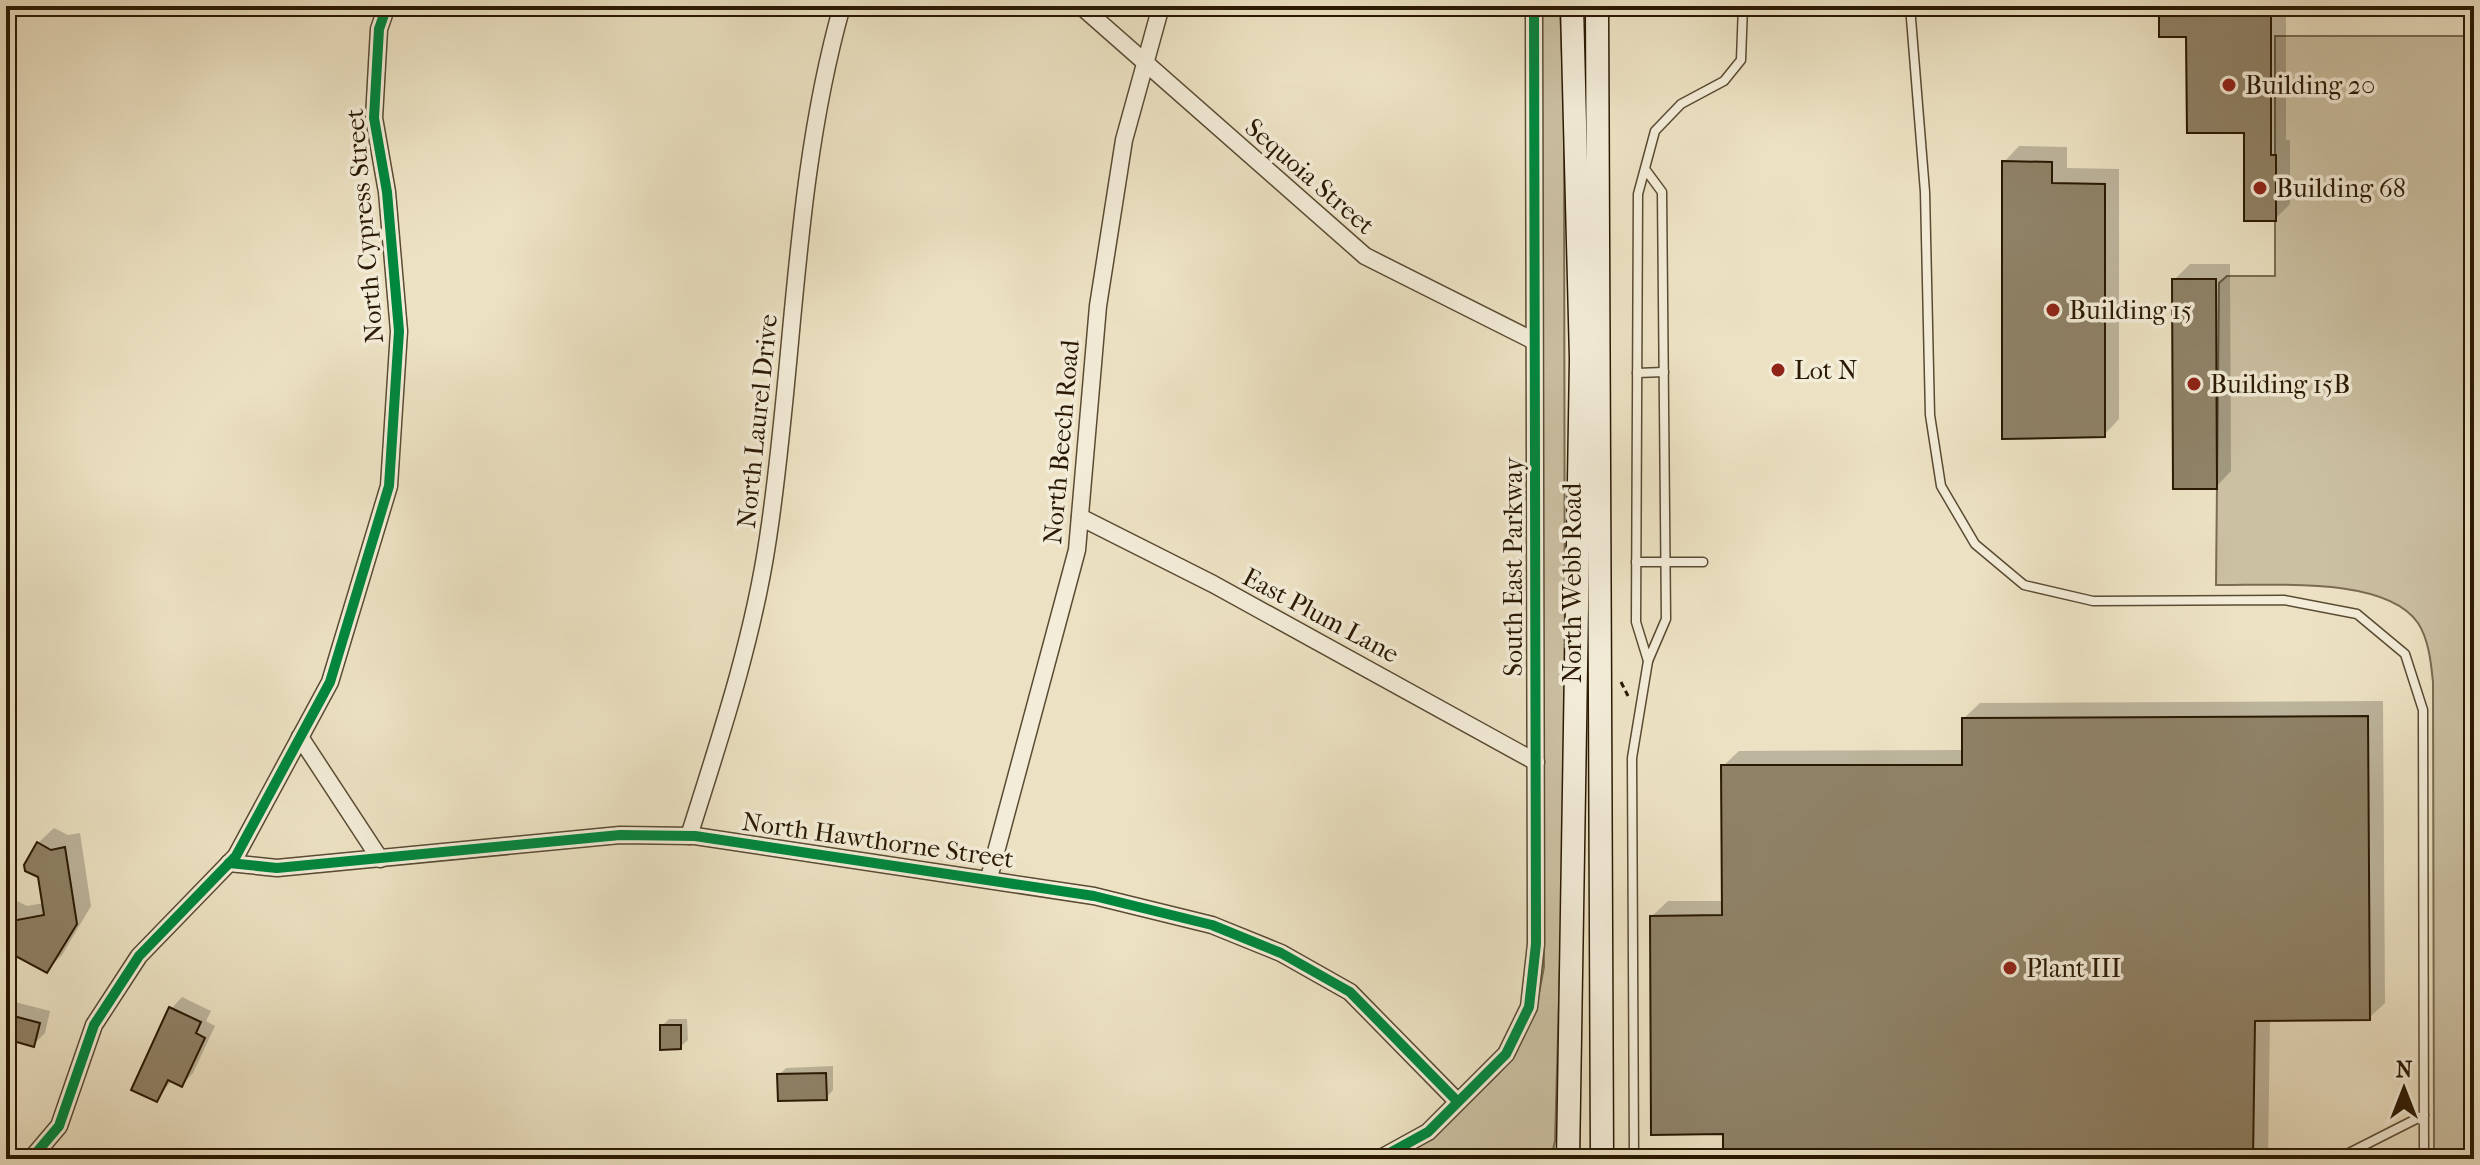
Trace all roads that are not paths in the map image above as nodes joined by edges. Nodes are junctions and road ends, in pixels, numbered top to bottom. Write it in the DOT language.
graph roads {
  1 [pos="387,6"];
  2 [pos="842,6"];
  3 [pos="1081,6"];
  4 [pos="1161,6"];
  5 [pos="1534,6"];
  6 [pos="1910,6"];
  7 [pos="1572,7"];
  8 [pos="1597,7"];
  9 [pos="1743,9"];
  10 [pos="1144,62"];
  11 [pos="1645,169"];
  12 [pos="1534,341"];
  13 [pos="1664,372"];
  14 [pos="1637,373"];
  15 [pos="1080,517"];
  16 [pos="1665,561"];
  17 [pos="1636,562"];
  18 [pos="1703,562"];
  19 [pos="1648,661"];
  20 [pos="300,737"];
  21 [pos="1536,762"];
  22 [pos="689,836"];
  23 [pos="380,859"];
  24 [pos="229,863"];
  25 [pos="989,878"];
  26 [pos="1457,1101"];
  27 [pos="2424,1115"];
  28 [pos="1566,1153"];
  29 [pos="31,1159"];
  30 [pos="1379,1159"];
  31 [pos="1602,1159"];
  32 [pos="1634,1159"];
  33 [pos="2322,1159"];
  34 [pos="2424,1159"];
  1 -- 20 [label="street, North Cypress Street"];
  2 -- 22 [label="street, North Laurel Drive"];
  3 -- 10 [label="street, Sequoia Street"];
  4 -- 10 [label="street, North Beech Road"];
  5 -- 12 [label="street, South East Parkway"];
  6 -- 27 [label="lane"];
  7 -- 8 [label="lane"];
  7 -- 28 [label="main road, North Webb Road"];
  8 -- 9 [label="lane"];
  8 -- 31 [label="main road, North Webb Road"];
  9 -- 11 [label="lane"];
  10 -- 12 [label="street, Sequoia Street"];
  10 -- 15 [label="street, North Beech Road"];
  11 -- 13 [label="lane"];
  11 -- 14 [label="lane"];
  12 -- 21 [label="street, South East Parkway"];
  13 -- 14 [label="lane"];
  13 -- 16 [label="lane"];
  14 -- 17 [label="lane"];
  15 -- 21 [label="street, East Plum Lane"];
  15 -- 25 [label="street, North Beech Road"];
  16 -- 17 [label="lane"];
  16 -- 18 [label="lane"];
  16 -- 19 [label="lane"];
  17 -- 19 [label="lane"];
  19 -- 32 [label="lane"];
  20 -- 23 [label="street"];
  20 -- 24 [label="street, North Cypress Street"];
  21 -- 26 [label="street, South East Parkway"];
  22 -- 23 [label="street, North Hawthorne Street"];
  22 -- 25 [label="street, North Hawthorne Street"];
  23 -- 24 [label="street, North Hawthorne Street"];
  24 -- 29 [label="street, North Cypress Street"];
  25 -- 26 [label="street, North Hawthorne Street"];
  26 -- 30 [label="street, South East Parkway"];
  27 -- 33 [label="lane"];
  27 -- 34 [label="lane"];
}
